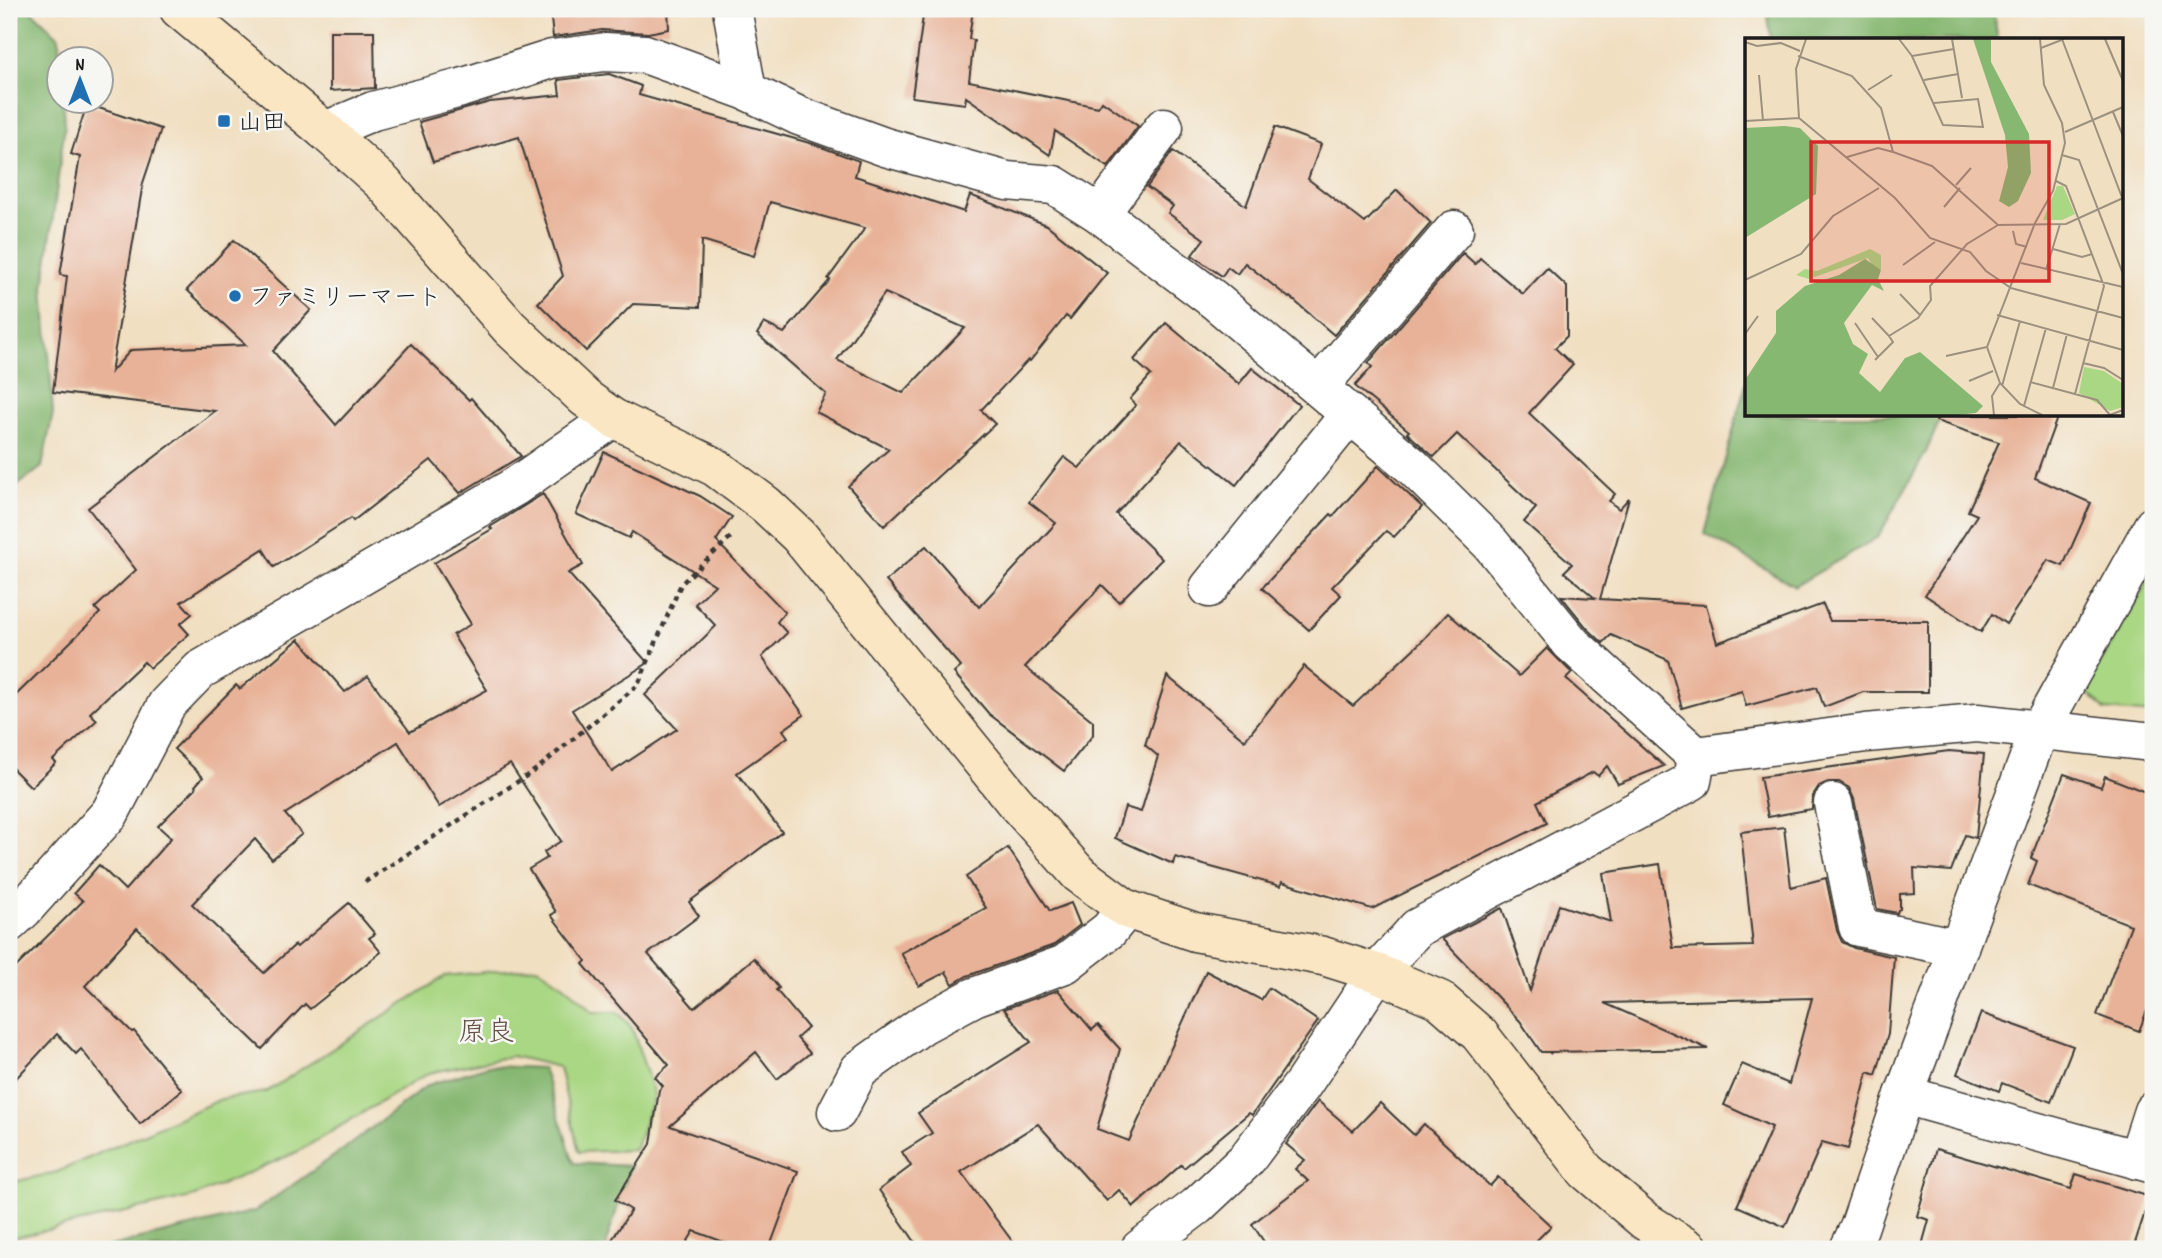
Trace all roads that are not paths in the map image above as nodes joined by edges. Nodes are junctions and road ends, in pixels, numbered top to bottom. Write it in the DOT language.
graph roads {
  1 [pos="179,9"];
  2 [pos="733,9"];
  3 [pos="747,91"];
  4 [pos="1164,127"];
  5 [pos="325,131"];
  6 [pos="1100,214"];
  7 [pos="1454,230"];
  8 [pos="1319,386"];
  9 [pos="1350,414"];
  10 [pos="614,418"];
  11 [pos="2153,526"];
  12 [pos="1209,588"];
  13 [pos="2039,731"];
  14 [pos="2153,742"];
  15 [pos="1696,756"];
  16 [pos="1833,803"];
  17 [pos="1126,909"];
  18 [pos="9,923"];
  19 [pos="1958,948"];
  20 [pos="1377,974"];
  21 [pos="1904,1096"];
  22 [pos="2153,1111"];
  23 [pos="837,1112"];
  24 [pos="2145,1162"];
  25 [pos="1140,1249"];
  26 [pos="1689,1249"];
  27 [pos="1849,1249"];
  1 -- 5 [label="street"];
  2 -- 3 [label="street"];
  3 -- 5 [label="street"];
  3 -- 6 [label="street"];
  4 -- 6 [label="street"];
  5 -- 10 [label="street"];
  6 -- 8 [label="street"];
  7 -- 8 [label="street"];
  8 -- 9 [label="street"];
  9 -- 12 [label="street"];
  9 -- 15 [label="street"];
  10 -- 17 [label="street"];
  10 -- 18 [label="street"];
  11 -- 13 [label="street"];
  13 -- 14 [label="street"];
  13 -- 15 [label="street"];
  13 -- 19 [label="street"];
  15 -- 20 [label="street"];
  16 -- 19 [label="street"];
  17 -- 20 [label="street"];
  17 -- 23 [label="street"];
  19 -- 21 [label="street"];
  20 -- 25 [label="street"];
  20 -- 26 [label="street"];
  21 -- 24 [label="street"];
  21 -- 27 [label="street"];
  22 -- 24 [label="street"];
}
